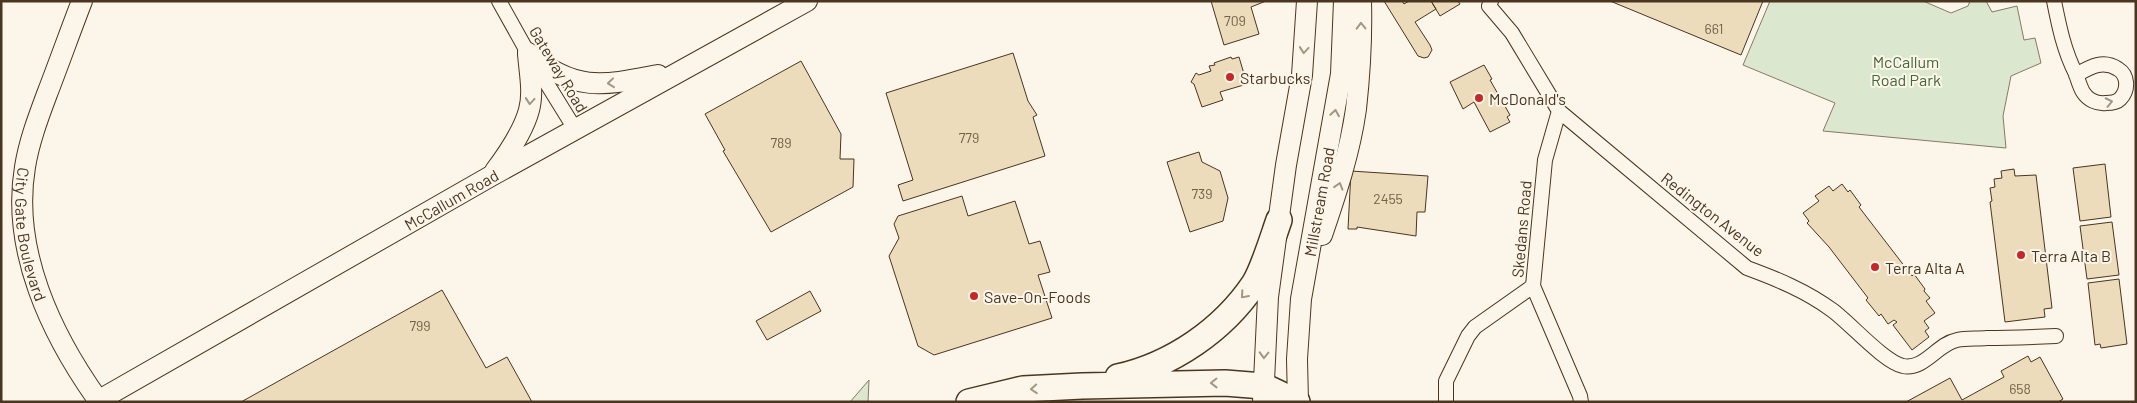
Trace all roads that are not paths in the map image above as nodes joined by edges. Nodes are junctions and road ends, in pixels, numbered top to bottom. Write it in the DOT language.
graph roads {
  1 [pos="82,1"];
  2 [pos="499,1"];
  3 [pos="807,1"];
  4 [pos="1308,1"];
  5 [pos="1344,1"];
  6 [pos="1361,1"];
  7 [pos="1491,1"];
  8 [pos="2054,1"];
  9 [pos="528,52"];
  10 [pos="676,72"];
  11 [pos="2076,75"];
  12 [pos="1559,111"];
  13 [pos="575,129"];
  14 [pos="491,176"];
  15 [pos="1279,220"];
  16 [pos="1533,286"];
  17 [pos="1301,299"];
  18 [pos="2056,336"];
  19 [pos="1082,386"];
  20 [pos="1263,394"];
  21 [pos="97,401"];
  22 [pos="969,402"];
  23 [pos="1298,402"];
  24 [pos="1446,402"];
  25 [pos="1581,402"];
  1 -- 21 [label="street, City Gate Boulevard"];
  2 -- 9 [label="street, Gateway Road"];
  3 -- 10 [label="street, McCallum Road"];
  4 -- 15 [label="street, Millstream Road, one-way"];
  17 -- 5 [label="street, Millstream Road, one-way"];
  17 -- 6 [label="street, one-way"];
  7 -- 12 [label="street, Redington Avenue"];
  8 -- 11 [label="street"];
  10 -- 9 [label="street, one-way"];
  9 -- 13 [label="street, Gateway Road"];
  9 -- 14 [label="street, one-way"];
  10 -- 13 [label="street, McCallum Road"];
  12 -- 16 [label="street, Skedans Road"];
  12 -- 18 [label="street, Redington Avenue"];
  13 -- 14 [label="street, McCallum Road"];
  14 -- 21 [label="street, McCallum Road"];
  15 -- 19 [label="highway, one-way"];
  15 -- 20 [label="street, Millstream Road, one-way"];
  16 -- 24 [label="street"];
  16 -- 25 [label="street, Skedans Road"];
  17 -- 23 [label="street, Millstream Road"];
  20 -- 19 [label="highway, one-way"];
  19 -- 22 [label="highway, one-way"];
  20 -- 23 [label="highway"];
}
